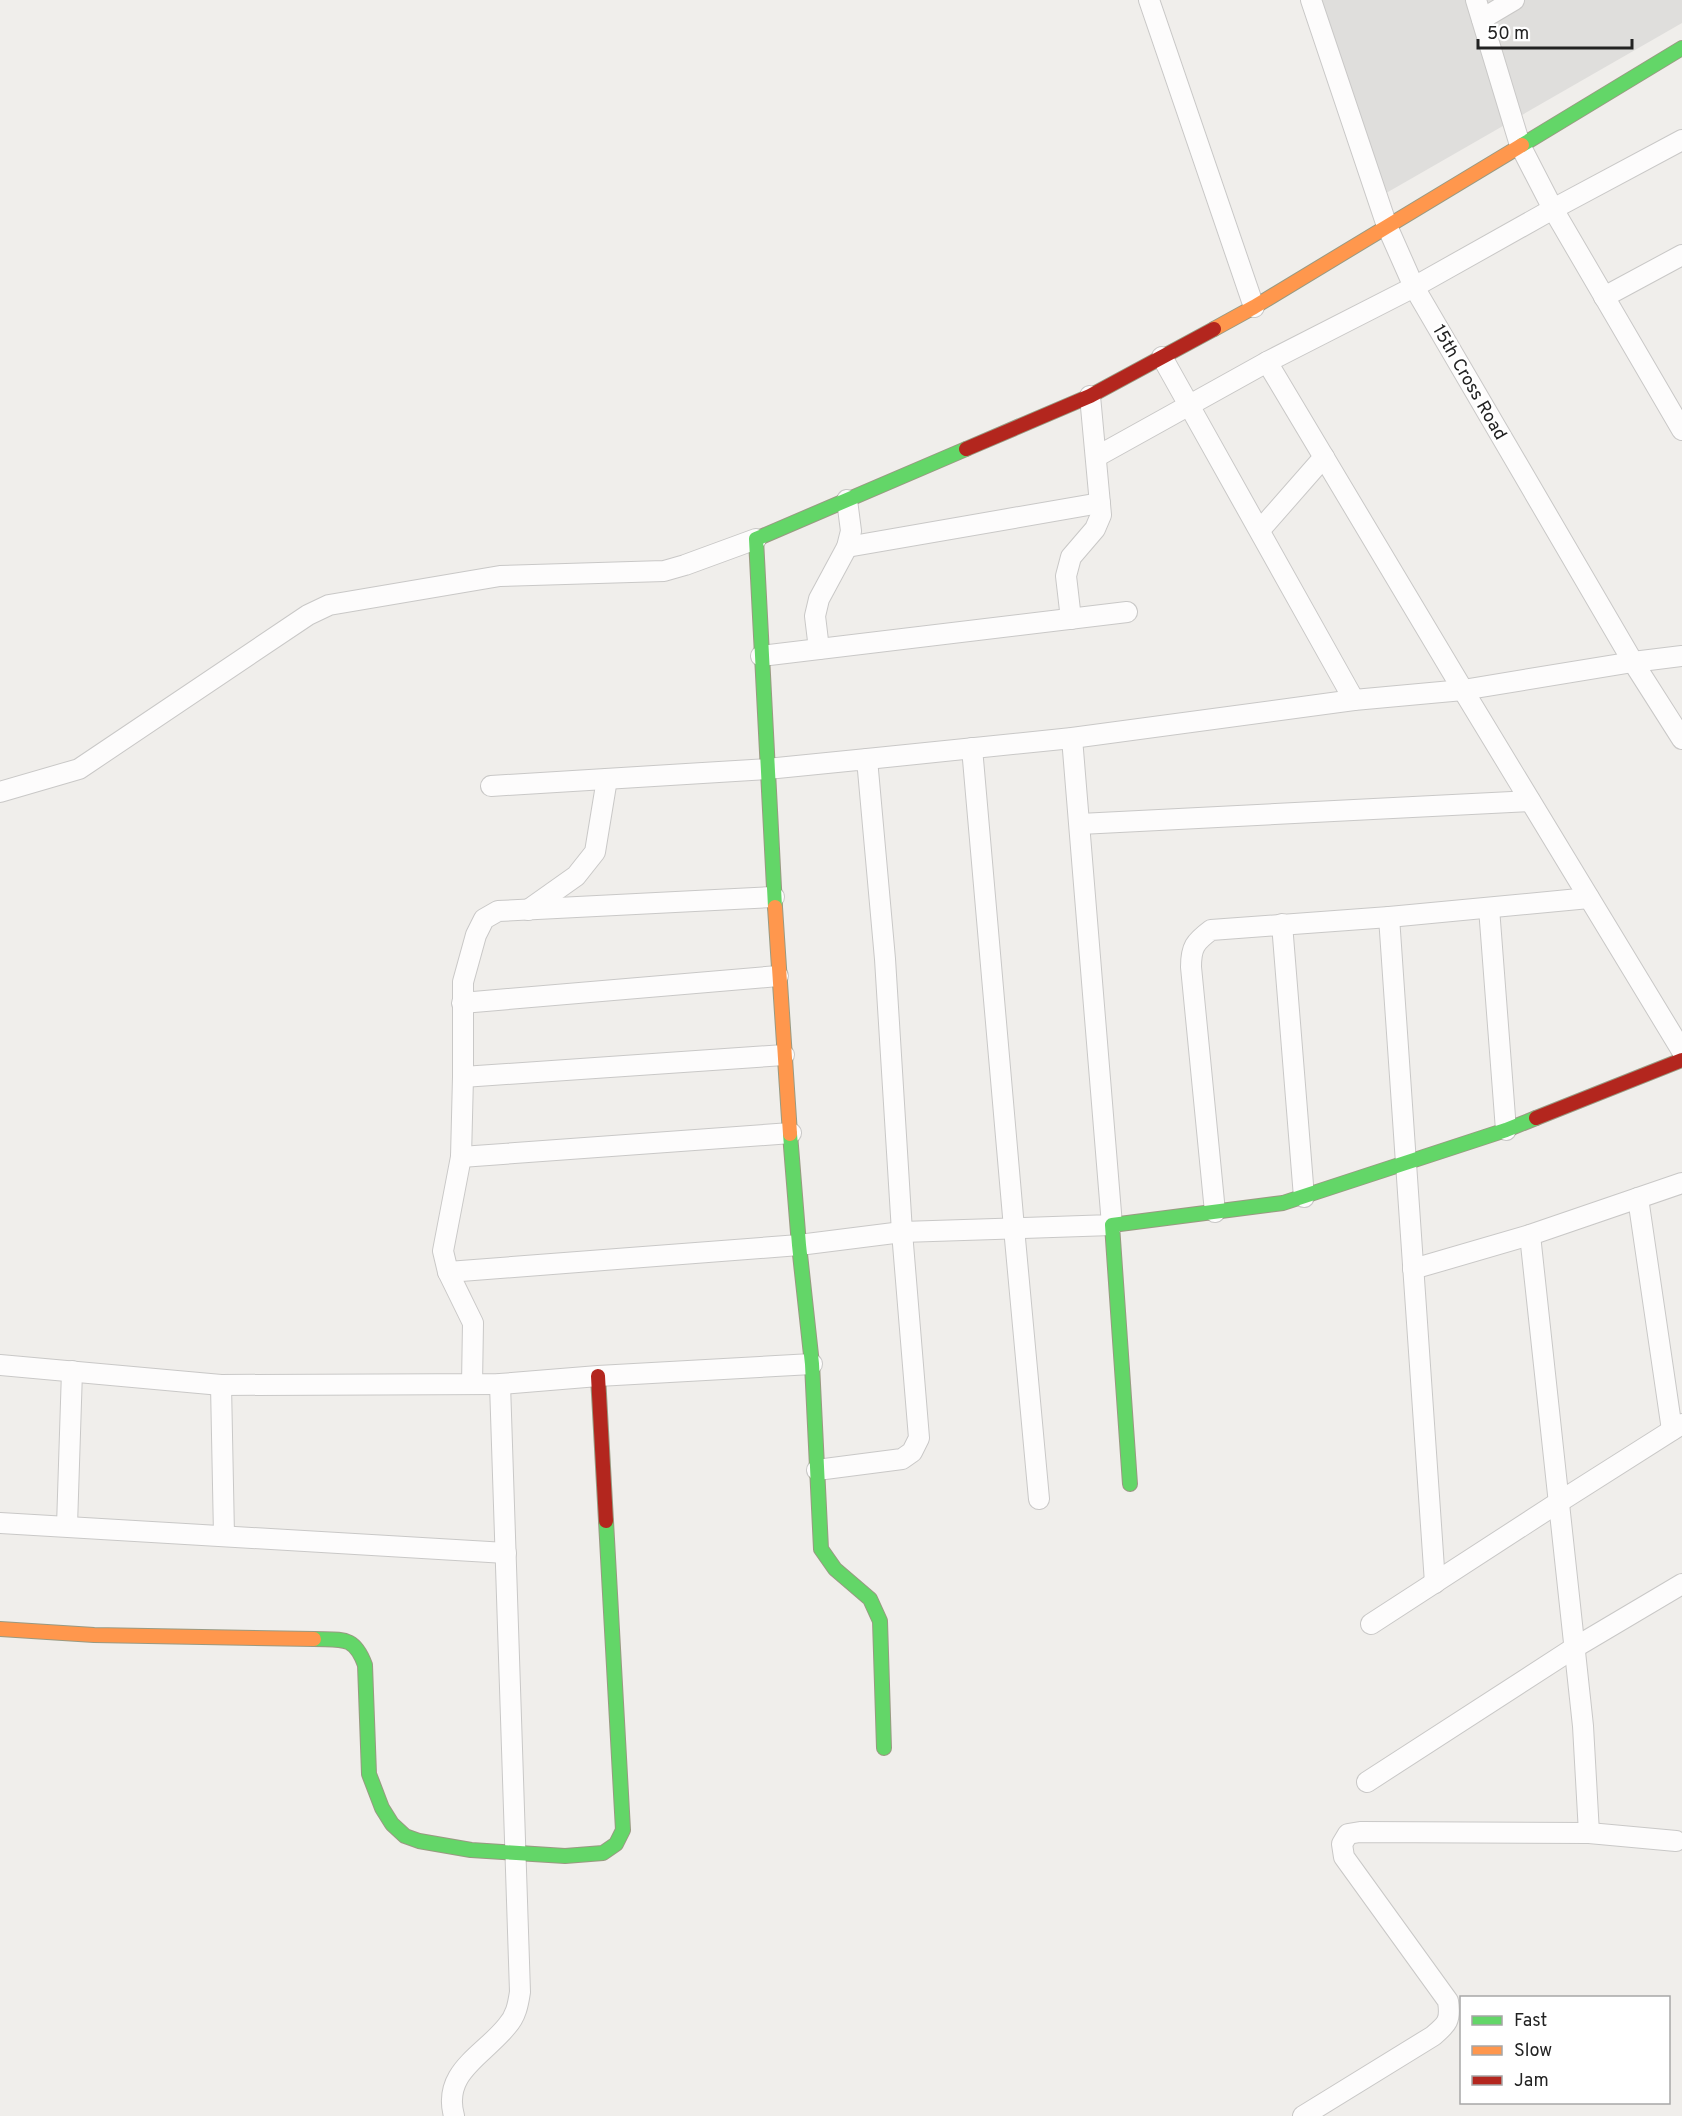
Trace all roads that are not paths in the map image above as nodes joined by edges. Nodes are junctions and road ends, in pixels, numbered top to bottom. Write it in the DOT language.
graph roads {
  1 [pos="1149,0"];
  2 [pos="1311,0"];
  3 [pos="1476,0"];
  4 [pos="1514,0"];
  5 [pos="1482,20"];
  6 [pos="1682,48"];
  7 [pos="1682,140"];
  8 [pos="1520,146"];
  9 [pos="1553,209"];
  10 [pos="1387,226"];
  11 [pos="1682,255"];
  12 [pos="1414,287"];
  13 [pos="1604,297"];
  14 [pos="1254,307"];
  15 [pos="1162,357"];
  16 [pos="1267,362"];
  17 [pos="1090,396"];
  18 [pos="1189,405"];
  19 [pos="1682,430"];
  20 [pos="1096,457"];
  21 [pos="1324,457"];
  22 [pos="847,500"];
  23 [pos="1100,503"];
  24 [pos="1260,531"];
  25 [pos="756,539"];
  26 [pos="847,547"];
  27 [pos="1127,612"];
  28 [pos="1071,619"];
  29 [pos="819,649"];
  30 [pos="761,656"];
  31 [pos="1682,656"];
  32 [pos="1633,662"];
  33 [pos="1462,690"];
  34 [pos="1354,700"];
  35 [pos="1072,738"];
  36 [pos="1682,739"];
  37 [pos="972,748"];
  38 [pos="867,759"];
  39 [pos="767,769"];
  40 [pos="607,779"];
  41 [pos="491,786"];
  42 [pos="0,792"];
  43 [pos="1530,801"];
  44 [pos="1080,824"];
  45 [pos="774,897"];
  46 [pos="1589,898"];
  47 [pos="1489,908"];
  48 [pos="528,910"];
  49 [pos="1389,917"];
  50 [pos="1282,924"];
  51 [pos="778,976"];
  52 [pos="462,1003"];
  53 [pos="1682,1051"];
  54 [pos="784,1055"];
  55 [pos="1682,1060"];
  56 [pos="464,1077"];
  57 [pos="1506,1130"];
  58 [pos="791,1133"];
  59 [pos="461,1157"];
  60 [pos="1406,1163"];
  61 [pos="1682,1183"];
  62 [pos="1304,1197"];
  63 [pos="1638,1198"];
  64 [pos="1215,1212"];
  65 [pos="1112,1225"];
  66 [pos="1014,1228"];
  67 [pos="902,1232"];
  68 [pos="1530,1235"];
  69 [pos="800,1245"];
  70 [pos="1413,1269"];
  71 [pos="448,1272"];
  72 [pos="812,1364"];
  73 [pos="0,1365"];
  74 [pos="72,1371"];
  75 [pos="598,1376"];
  76 [pos="221,1384"];
  77 [pos="472,1384"];
  78 [pos="500,1384"];
  79 [pos="1677,1427"];
  80 [pos="817,1470"];
  81 [pos="1130,1484"];
  82 [pos="1039,1500"];
  83 [pos="1558,1502"];
  84 [pos="0,1523"];
  85 [pos="67,1526"];
  86 [pos="224,1535"];
  87 [pos="506,1553"];
  88 [pos="1435,1583"];
  89 [pos="1682,1584"];
  90 [pos="1371,1624"];
  91 [pos="0,1629"];
  92 [pos="1574,1648"];
  93 [pos="884,1748"];
  94 [pos="1367,1782"];
  95 [pos="1589,1833"];
  96 [pos="1676,1841"];
  97 [pos="516,1855"];
  98 [pos="454,2116"];
  99 [pos="1303,2116"];
  1 -- 14 [label="street"];
  2 -- 10 [label="street, 15th Cross Road"];
  3 -- 5 [label="street"];
  4 -- 5 [label="street"];
  5 -- 8 [label="street"];
  6 -- 8 [label="street"];
  7 -- 9 [label="street"];
  8 -- 9 [label="street"];
  8 -- 10 [label="street"];
  9 -- 12 [label="street"];
  9 -- 13 [label="street"];
  10 -- 12 [label="street, 15th Cross Road"];
  10 -- 14 [label="street"];
  11 -- 13 [label="street"];
  12 -- 16 [label="street"];
  12 -- 32 [label="street, 15th Cross Road"];
  13 -- 19 [label="street"];
  14 -- 15 [label="street"];
  15 -- 17 [label="street"];
  15 -- 18 [label="street"];
  16 -- 18 [label="street"];
  16 -- 21 [label="street"];
  17 -- 20 [label="street"];
  17 -- 22 [label="street"];
  18 -- 20 [label="street"];
  18 -- 24 [label="street"];
  20 -- 23 [label="street"];
  21 -- 24 [label="street"];
  21 -- 33 [label="street"];
  22 -- 25 [label="street"];
  22 -- 26 [label="street"];
  23 -- 26 [label="street"];
  23 -- 28 [label="street"];
  24 -- 34 [label="street"];
  25 -- 30 [label="street"];
  25 -- 42 [label="street"];
  26 -- 29 [label="street"];
  27 -- 28 [label="street"];
  28 -- 29 [label="street"];
  29 -- 30 [label="street"];
  30 -- 39 [label="street"];
  31 -- 32 [label="street"];
  32 -- 33 [label="street"];
  32 -- 36 [label="street, 15th Cross Road"];
  33 -- 34 [label="street"];
  33 -- 43 [label="street"];
  34 -- 35 [label="street"];
  35 -- 37 [label="street"];
  35 -- 44 [label="street"];
  37 -- 38 [label="street"];
  37 -- 66 [label="street"];
  38 -- 39 [label="street"];
  38 -- 67 [label="street"];
  39 -- 40 [label="street"];
  39 -- 45 [label="street"];
  40 -- 41 [label="street"];
  40 -- 48 [label="street"];
  43 -- 44 [label="street"];
  43 -- 46 [label="street"];
  44 -- 65 [label="street"];
  45 -- 48 [label="street"];
  45 -- 51 [label="street"];
  46 -- 47 [label="street"];
  46 -- 53 [label="street"];
  47 -- 49 [label="street"];
  47 -- 57 [label="street"];
  48 -- 52 [label="street"];
  49 -- 50 [label="street"];
  49 -- 60 [label="street"];
  50 -- 62 [label="street"];
  50 -- 64 [label="street"];
  51 -- 52 [label="street"];
  51 -- 54 [label="street"];
  52 -- 56 [label="street"];
  54 -- 56 [label="street"];
  54 -- 58 [label="street"];
  55 -- 57 [label="street"];
  56 -- 59 [label="street"];
  57 -- 60 [label="street"];
  58 -- 59 [label="street"];
  58 -- 69 [label="street"];
  59 -- 71 [label="street"];
  60 -- 62 [label="street"];
  60 -- 70 [label="street"];
  61 -- 63 [label="street"];
  62 -- 64 [label="street"];
  63 -- 68 [label="street"];
  63 -- 79 [label="street"];
  64 -- 65 [label="street"];
  65 -- 66 [label="street"];
  65 -- 81 [label="street"];
  66 -- 67 [label="street"];
  66 -- 82 [label="street"];
  67 -- 69 [label="street"];
  67 -- 80 [label="street"];
  68 -- 70 [label="street"];
  68 -- 83 [label="street"];
  69 -- 71 [label="street"];
  69 -- 72 [label="street"];
  70 -- 88 [label="street"];
  71 -- 77 [label="street"];
  72 -- 75 [label="street"];
  72 -- 80 [label="street"];
  73 -- 74 [label="street"];
  74 -- 76 [label="street"];
  74 -- 85 [label="street"];
  75 -- 78 [label="street"];
  75 -- 97 [label="street"];
  76 -- 77 [label="street"];
  76 -- 86 [label="street"];
  77 -- 78 [label="street"];
  78 -- 87 [label="street"];
  79 -- 83 [label="street"];
  80 -- 93 [label="street"];
  83 -- 88 [label="street"];
  83 -- 92 [label="street"];
  84 -- 85 [label="street"];
  85 -- 86 [label="street"];
  86 -- 87 [label="street"];
  87 -- 97 [label="street"];
  88 -- 90 [label="street"];
  89 -- 92 [label="street"];
  91 -- 97 [label="street"];
  92 -- 94 [label="street"];
  92 -- 95 [label="street"];
  95 -- 96 [label="street"];
  95 -- 99 [label="street"];
  97 -- 98 [label="street"];
}
